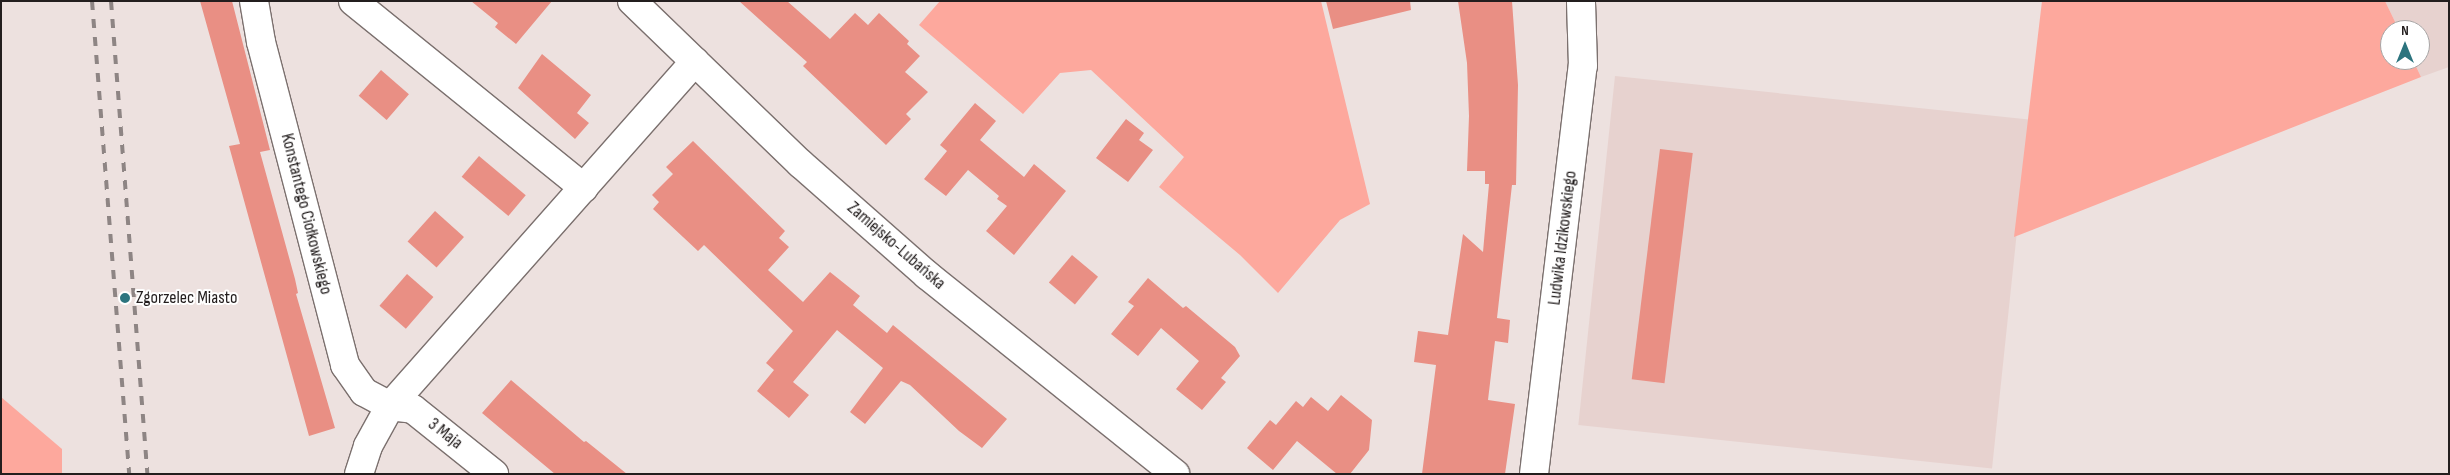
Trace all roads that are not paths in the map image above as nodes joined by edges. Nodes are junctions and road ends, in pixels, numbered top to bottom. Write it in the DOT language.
graph roads {
  1 [pos="254,1"];
  2 [pos="352,1"];
  3 [pos="632,1"];
  4 [pos="1581,1"];
  5 [pos="696,61"];
  6 [pos="584,188"];
  7 [pos="390,406"];
  8 [pos="358,474"];
  9 [pos="494,474"];
  10 [pos="1175,474"];
  11 [pos="1534,474"];
  1 -- 7 [label="street, Konstantego Ciołkowskiego"];
  2 -- 6 [label="street"];
  3 -- 5 [label="street, Zamiejsko-Lubańska"];
  4 -- 11 [label="street, Ludwika Idzikowskiego"];
  5 -- 6 [label="street"];
  5 -- 10 [label="street, Zamiejsko-Lubańska"];
  6 -- 7 [label="street"];
  7 -- 8 [label="street"];
  7 -- 9 [label="street, 3 Maja"];
}
